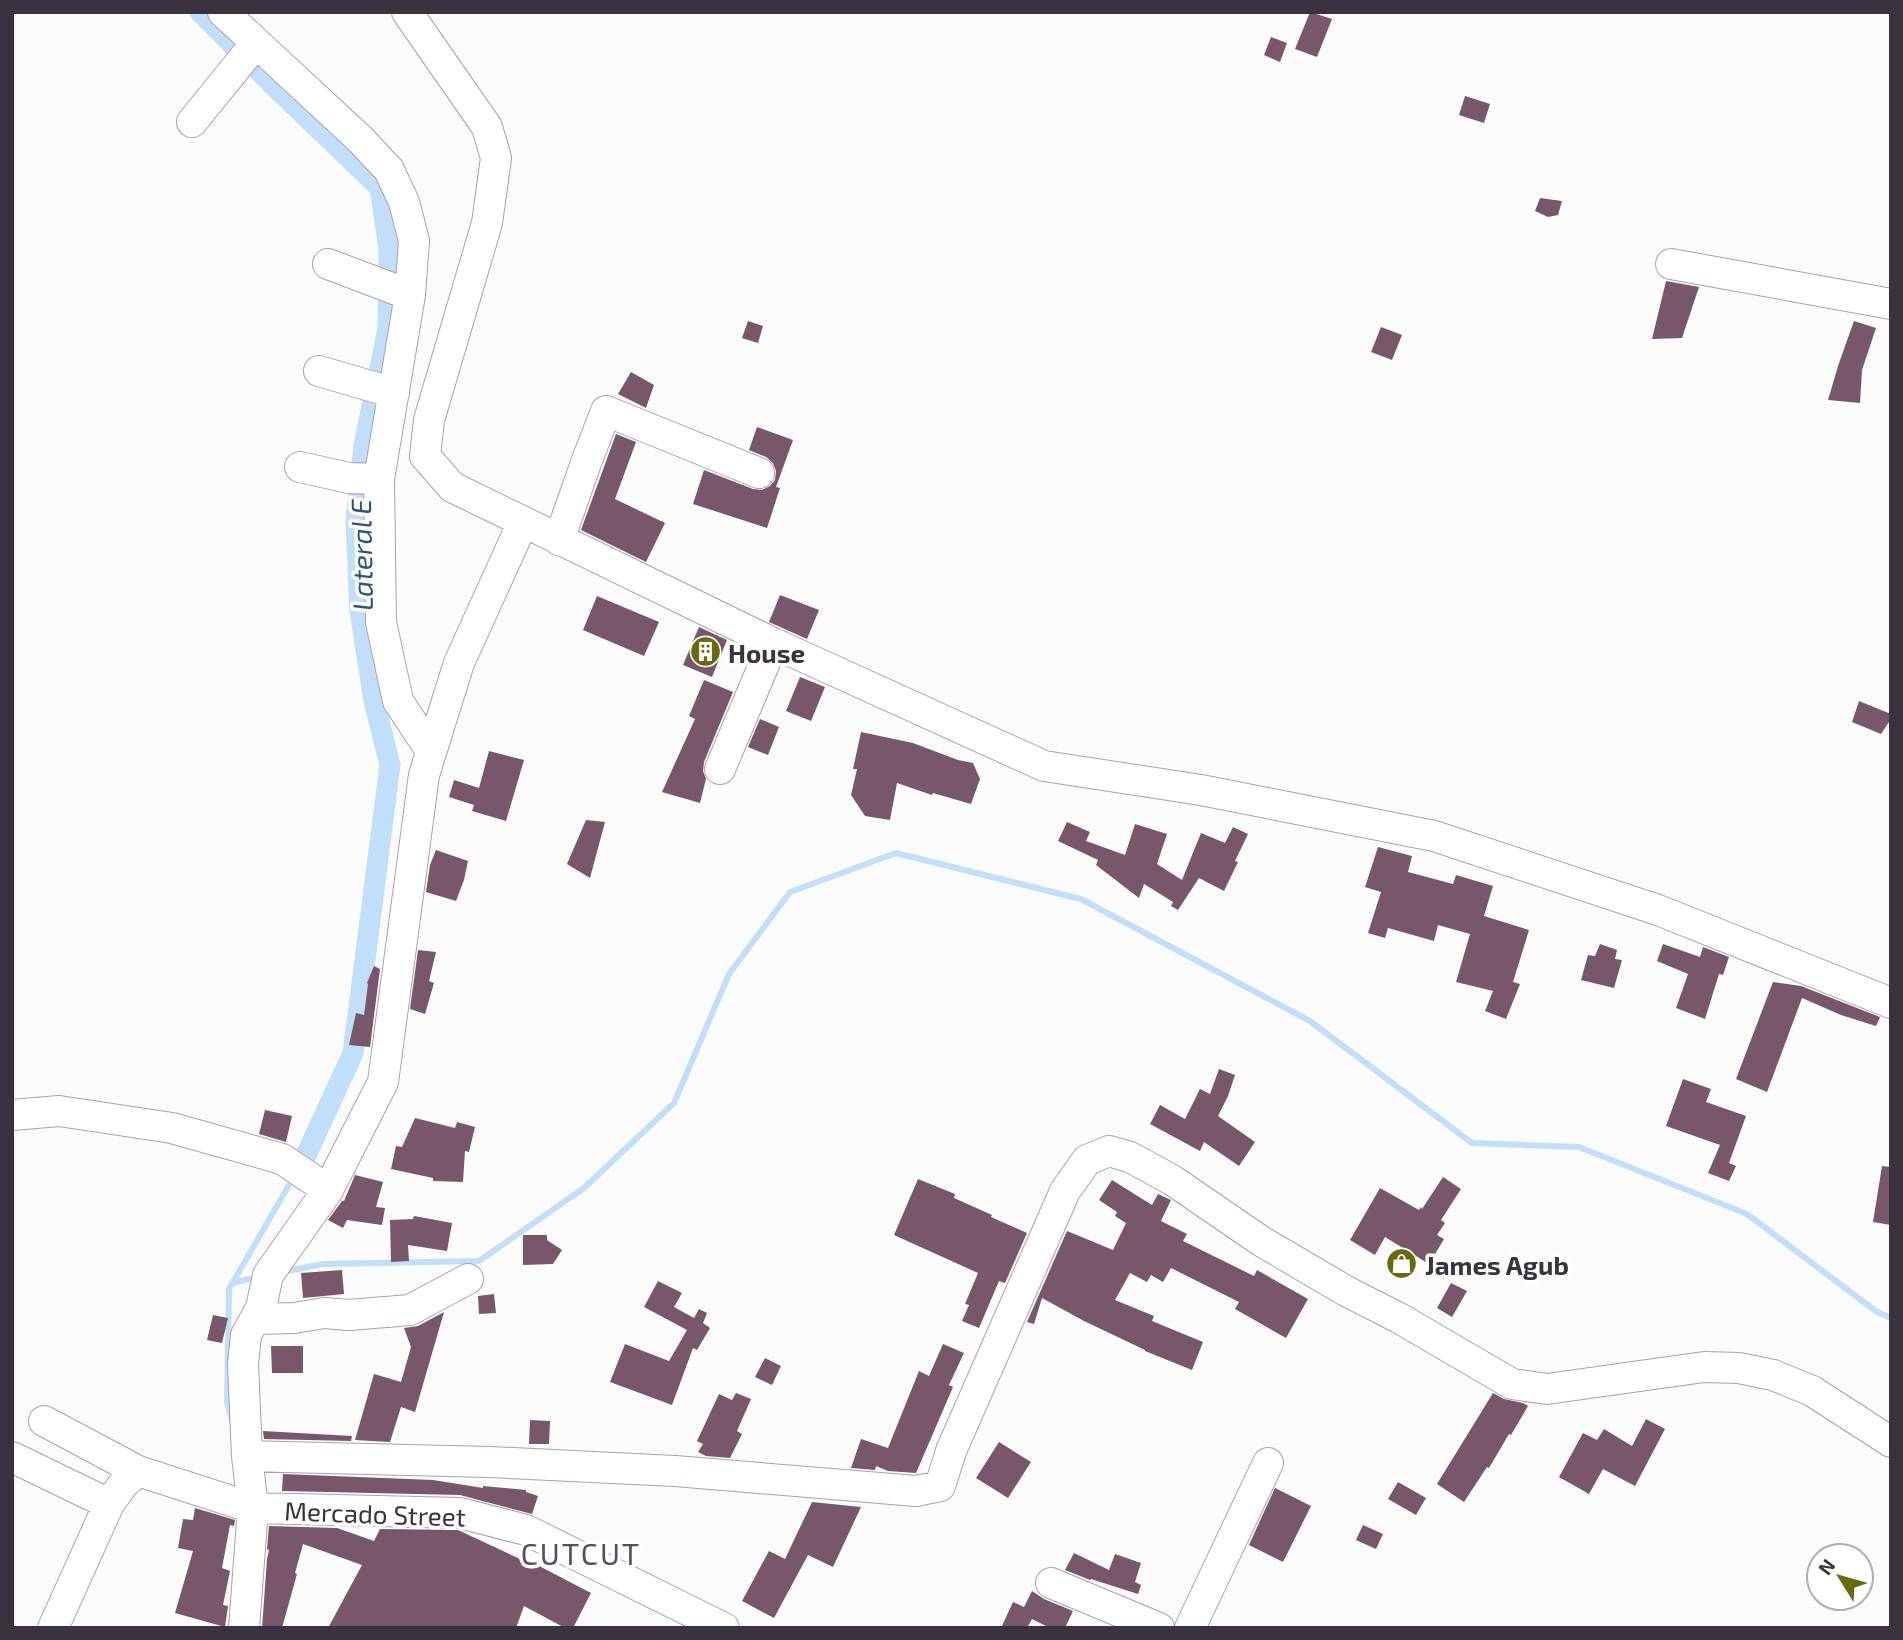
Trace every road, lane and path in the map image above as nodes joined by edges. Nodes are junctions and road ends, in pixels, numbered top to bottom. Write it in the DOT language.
graph roads {
  1 [pos="223,12"];
  2 [pos="407,12"];
  3 [pos="256,43"];
  4 [pos="192,122"];
  5 [pos="328,264"];
  6 [pos="1671,264"];
  7 [pos="399,292"];
  8 [pos="1891,304"];
  9 [pos="319,371"];
  10 [pos="382,391"];
  11 [pos="300,467"];
  12 [pos="760,473"];
  13 [pos="366,479"];
  14 [pos="523,522"];
  15 [pos="559,540"];
  16 [pos="772,643"];
  17 [pos="431,751"];
  18 [pos="720,768"];
  19 [pos="1891,1003"];
  20 [pos="12,1115"];
  21 [pos="328,1191"];
  22 [pos="468,1279"];
  23 [pos="258,1313"];
  24 [pos="44,1421"];
  25 [pos="1891,1442"];
  26 [pos="247,1456"];
  27 [pos="12,1457"];
  28 [pos="1268,1463"];
  29 [pos="138,1471"];
  30 [pos="109,1504"];
  31 [pos="253,1508"];
  32 [pos="1051,1583"];
  33 [pos="53,1628"];
  34 [pos="244,1628"];
  35 [pos="724,1628"];
  36 [pos="1159,1628"];
  37 [pos="1190,1628"];
  1 -- 3 [label="street"];
  2 -- 14 [label="street"];
  3 -- 4 [label="street"];
  3 -- 7 [label="street"];
  5 -- 7 [label="street"];
  6 -- 8 [label="street"];
  7 -- 10 [label="street"];
  9 -- 10 [label="street"];
  10 -- 13 [label="street"];
  11 -- 13 [label="street"];
  12 -- 15 [label="street"];
  13 -- 17 [label="street"];
  14 -- 15 [label="street"];
  14 -- 17 [label="street"];
  15 -- 16 [label="street"];
  16 -- 18 [label="street"];
  16 -- 19 [label="street"];
  17 -- 21 [label="street"];
  20 -- 21 [label="street"];
  21 -- 23 [label="street"];
  22 -- 23 [label="street"];
  23 -- 26 [label="street"];
  24 -- 29 [label="street, Mercado Street"];
  25 -- 26 [label="street"];
  26 -- 31 [label="street"];
  27 -- 30 [label="street"];
  28 -- 37 [label="street"];
  29 -- 30 [label="street"];
  29 -- 31 [label="street, Mercado Street"];
  30 -- 33 [label="street"];
  31 -- 34 [label="street"];
  31 -- 35 [label="street, Mercado Street"];
  32 -- 36 [label="street"];
}
